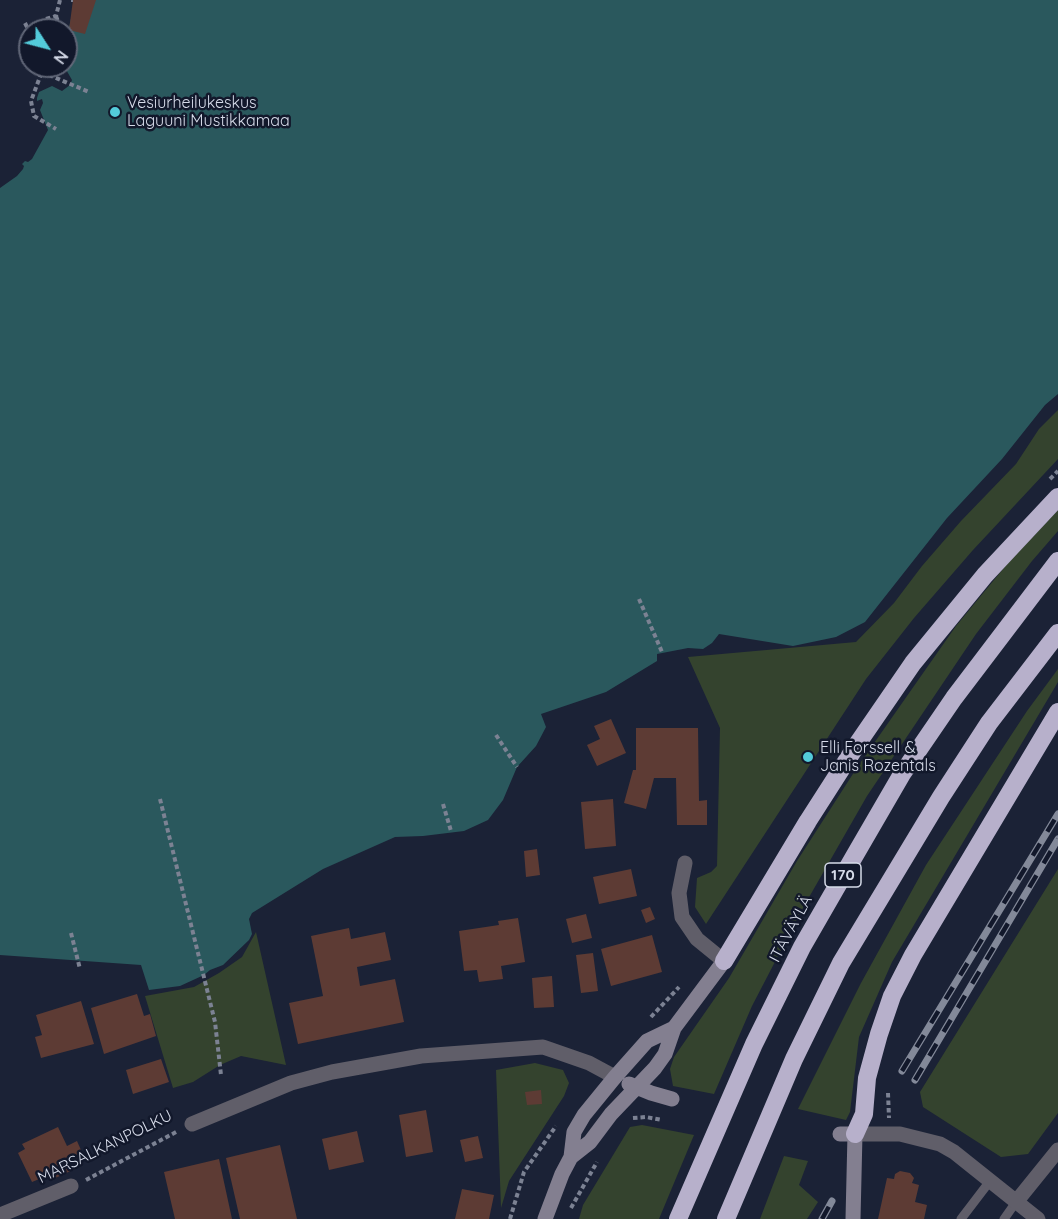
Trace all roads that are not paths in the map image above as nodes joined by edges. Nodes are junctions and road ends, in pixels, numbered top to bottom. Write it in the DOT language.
graph roads {
  1 [pos="1058,497"];
  2 [pos="1058,561"];
  3 [pos="1058,633"];
  4 [pos="1058,712"];
  5 [pos="685,863"];
  6 [pos="724,961"];
  7 [pos="674,1028"];
  8 [pos="615,1077"];
  9 [pos="636,1088"];
  10 [pos="672,1099"];
  11 [pos="192,1124"];
  12 [pos="848,1134"];
  13 [pos="1058,1150"];
  14 [pos="571,1157"];
  15 [pos="990,1181"];
  16 [pos="71,1186"];
  17 [pos="1016,1202"];
  18 [pos="0,1215"];
  19 [pos="545,1219"];
  20 [pos="678,1219"];
  21 [pos="726,1219"];
  22 [pos="853,1219"];
  23 [pos="961,1219"];
  24 [pos="1004,1219"];
  25 [pos="1038,1219"];
  1 -- 6 [label="highway"];
  2 -- 20 [label="highway, ITÄVÄYLÄ / 170"];
  3 -- 21 [label="highway, 170"];
  4 -- 12 [label="highway"];
  5 -- 6 [label="street"];
  6 -- 7 [label="main road"];
  7 -- 8 [label="main road"];
  7 -- 9 [label="main road"];
  8 -- 9 [label="main road"];
  8 -- 11 [label="street"];
  8 -- 14 [label="main road"];
  9 -- 10 [label="main road"];
  9 -- 14 [label="main road"];
  12 -- 15 [label="street"];
  12 -- 22 [label="main road"];
  13 -- 17 [label="street"];
  14 -- 19 [label="main road"];
  15 -- 17 [label="street"];
  15 -- 23 [label="lane"];
  16 -- 18 [label="street, MARSALKANPOLKU"];
  17 -- 24 [label="lane"];
  17 -- 25 [label="street"];
}
